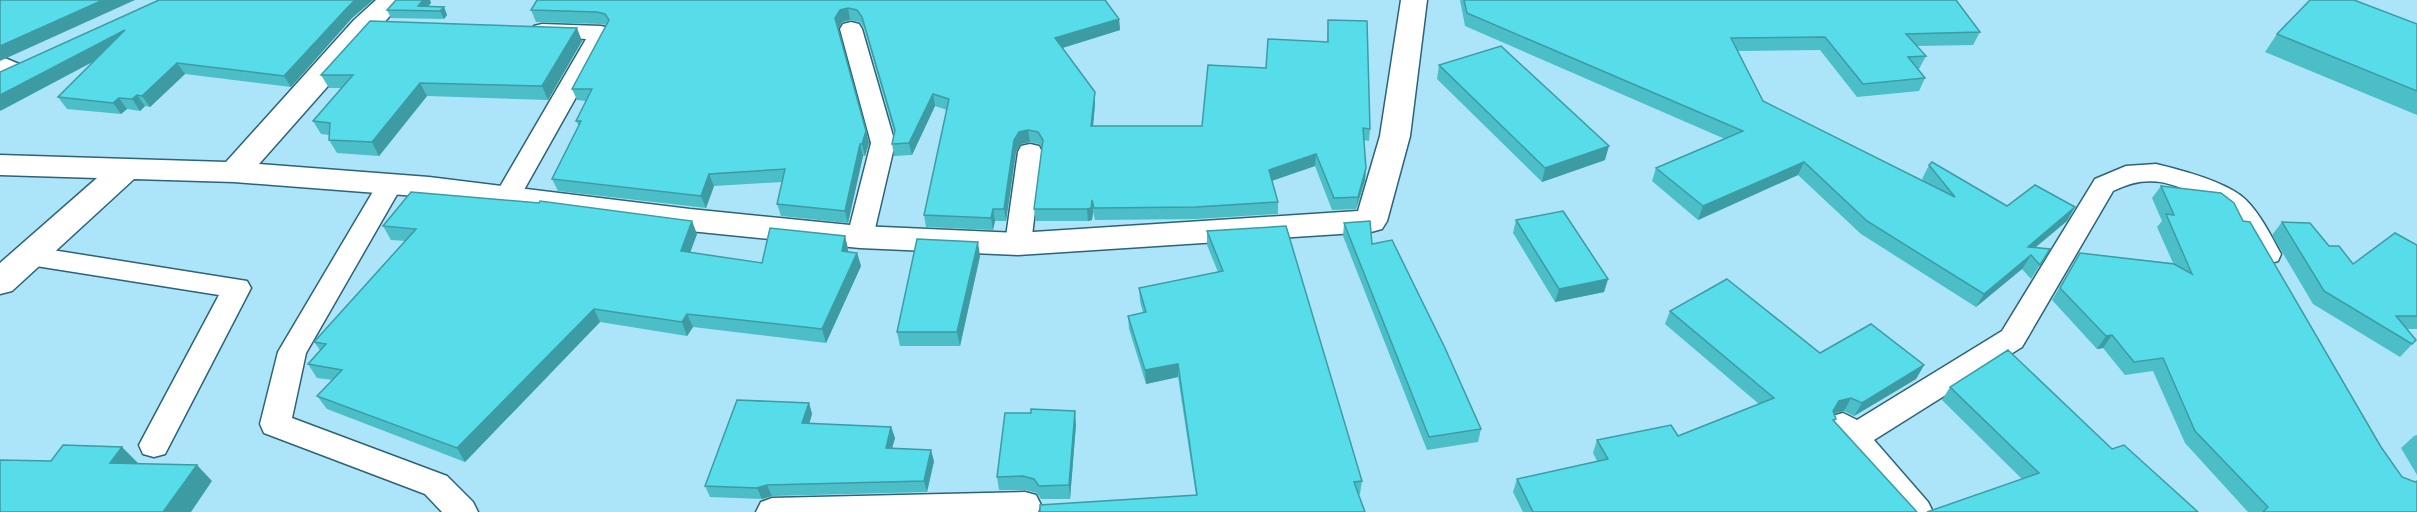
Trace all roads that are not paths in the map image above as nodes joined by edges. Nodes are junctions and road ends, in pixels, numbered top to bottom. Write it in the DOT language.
graph roads {
  1 [pos="1414,0"];
  2 [pos="395,13"];
  3 [pos="851,29"];
  4 [pos="518,30"];
  5 [pos="1030,153"];
  6 [pos="0,165"];
  7 [pos="126,169"];
  8 [pos="234,172"];
  9 [pos="390,184"];
  10 [pos="507,197"];
  11 [pos="860,237"];
  12 [pos="1018,244"];
  13 [pos="27,256"];
  14 [pos="2282,278"];
  15 [pos="0,282"];
  16 [pos="154,445"];
  17 [pos="1025,505"];
  18 [pos="462,512"];
  19 [pos="772,512"];
  20 [pos="1917,512"];
  1 -- 12 [label="street"];
  2 -- 8 [label="street"];
  3 -- 11 [label="lane"];
  4 -- 10 [label="lane"];
  5 -- 12 [label="lane"];
  6 -- 7 [label="street"];
  7 -- 8 [label="street"];
  7 -- 13 [label="street"];
  8 -- 9 [label="street"];
  9 -- 10 [label="street"];
  9 -- 18 [label="lane"];
  10 -- 11 [label="street"];
  11 -- 12 [label="street"];
  13 -- 15 [label="street"];
  13 -- 16 [label="lane"];
  14 -- 20 [label="lane"];
  17 -- 19 [label="lane"];
}
